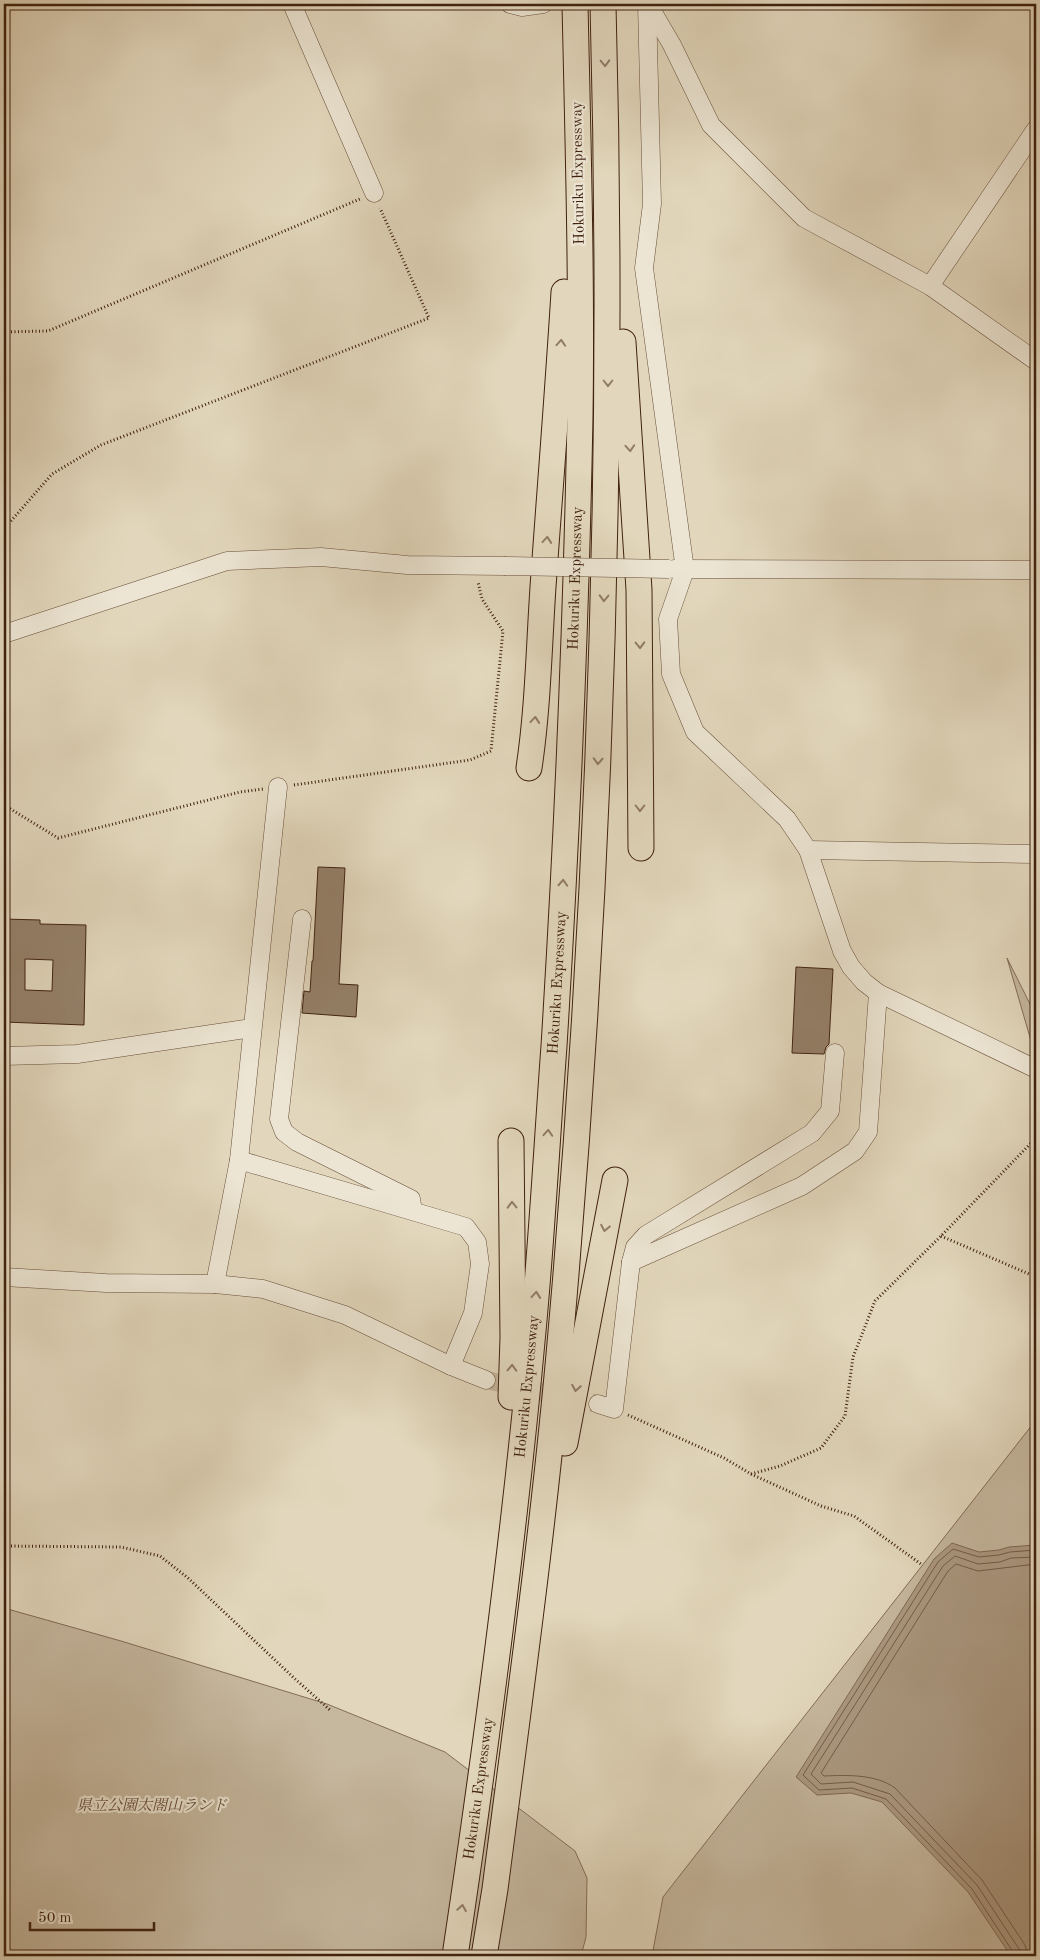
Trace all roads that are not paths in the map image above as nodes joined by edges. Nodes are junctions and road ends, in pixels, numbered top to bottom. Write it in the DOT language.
graph roads {
  1 [pos="292,4"];
  2 [pos="510,4"];
  3 [pos="543,4"];
  4 [pos="604,9"];
  5 [pos="574,10"];
  6 [pos="607,103"];
  7 [pos="1036,129"];
  8 [pos="374,193"];
  9 [pos="930,286"];
  10 [pos="1036,361"];
  11 [pos="677,570"];
  12 [pos="1036,570"];
  13 [pos="4,634"];
  14 [pos="529,768"];
  15 [pos="278,787"];
  16 [pos="640,848"];
  17 [pos="808,850"];
  18 [pos="1036,854"];
  19 [pos="302,919"];
  20 [pos="878,993"];
  21 [pos="252,1028"];
  22 [pos="835,1053"];
  23 [pos="4,1056"];
  24 [pos="1036,1069"];
  25 [pos="511,1142"];
  26 [pos="239,1160"];
  27 [pos="615,1180"];
  28 [pos="413,1211"];
  29 [pos="632,1262"];
  30 [pos="4,1276"];
  31 [pos="215,1284"];
  32 [pos="452,1366"];
  33 [pos="486,1380"];
  34 [pos="606,1406"];
  35 [pos="493,1678"];
  36 [pos="495,1889"];
  37 [pos="455,1956"];
  38 [pos="484,1956"];
  1 -- 8 [label="street"];
  2 -- 3 [label="street"];
  4 -- 6 [label="highway, Hokuriku Expressway, one-way"];
  14 -- 5 [label="highway, one-way"];
  35 -- 5 [label="highway, Hokuriku Expressway, one-way"];
  6 -- 16 [label="highway, one-way"];
  6 -- 36 [label="highway, Hokuriku Expressway, one-way"];
  7 -- 9 [label="street"];
  9 -- 10 [label="street"];
  9 -- 11 [label="street"];
  11 -- 12 [label="street"];
  11 -- 13 [label="street, bridge"];
  11 -- 17 [label="street"];
  15 -- 21 [label="street"];
  17 -- 18 [label="street"];
  17 -- 20 [label="street"];
  19 -- 28 [label="street"];
  20 -- 24 [label="street"];
  20 -- 29 [label="street"];
  21 -- 23 [label="street"];
  21 -- 26 [label="street"];
  22 -- 29 [label="street"];
  35 -- 25 [label="highway, one-way"];
  26 -- 28 [label="street"];
  26 -- 31 [label="street"];
  27 -- 36 [label="highway, one-way"];
  28 -- 32 [label="street"];
  29 -- 34 [label="street"];
  30 -- 31 [label="street"];
  31 -- 32 [label="street"];
  32 -- 33 [label="street"];
  37 -- 35 [label="highway, Hokuriku Expressway, one-way"];
  36 -- 38 [label="highway, Hokuriku Expressway"];
}
